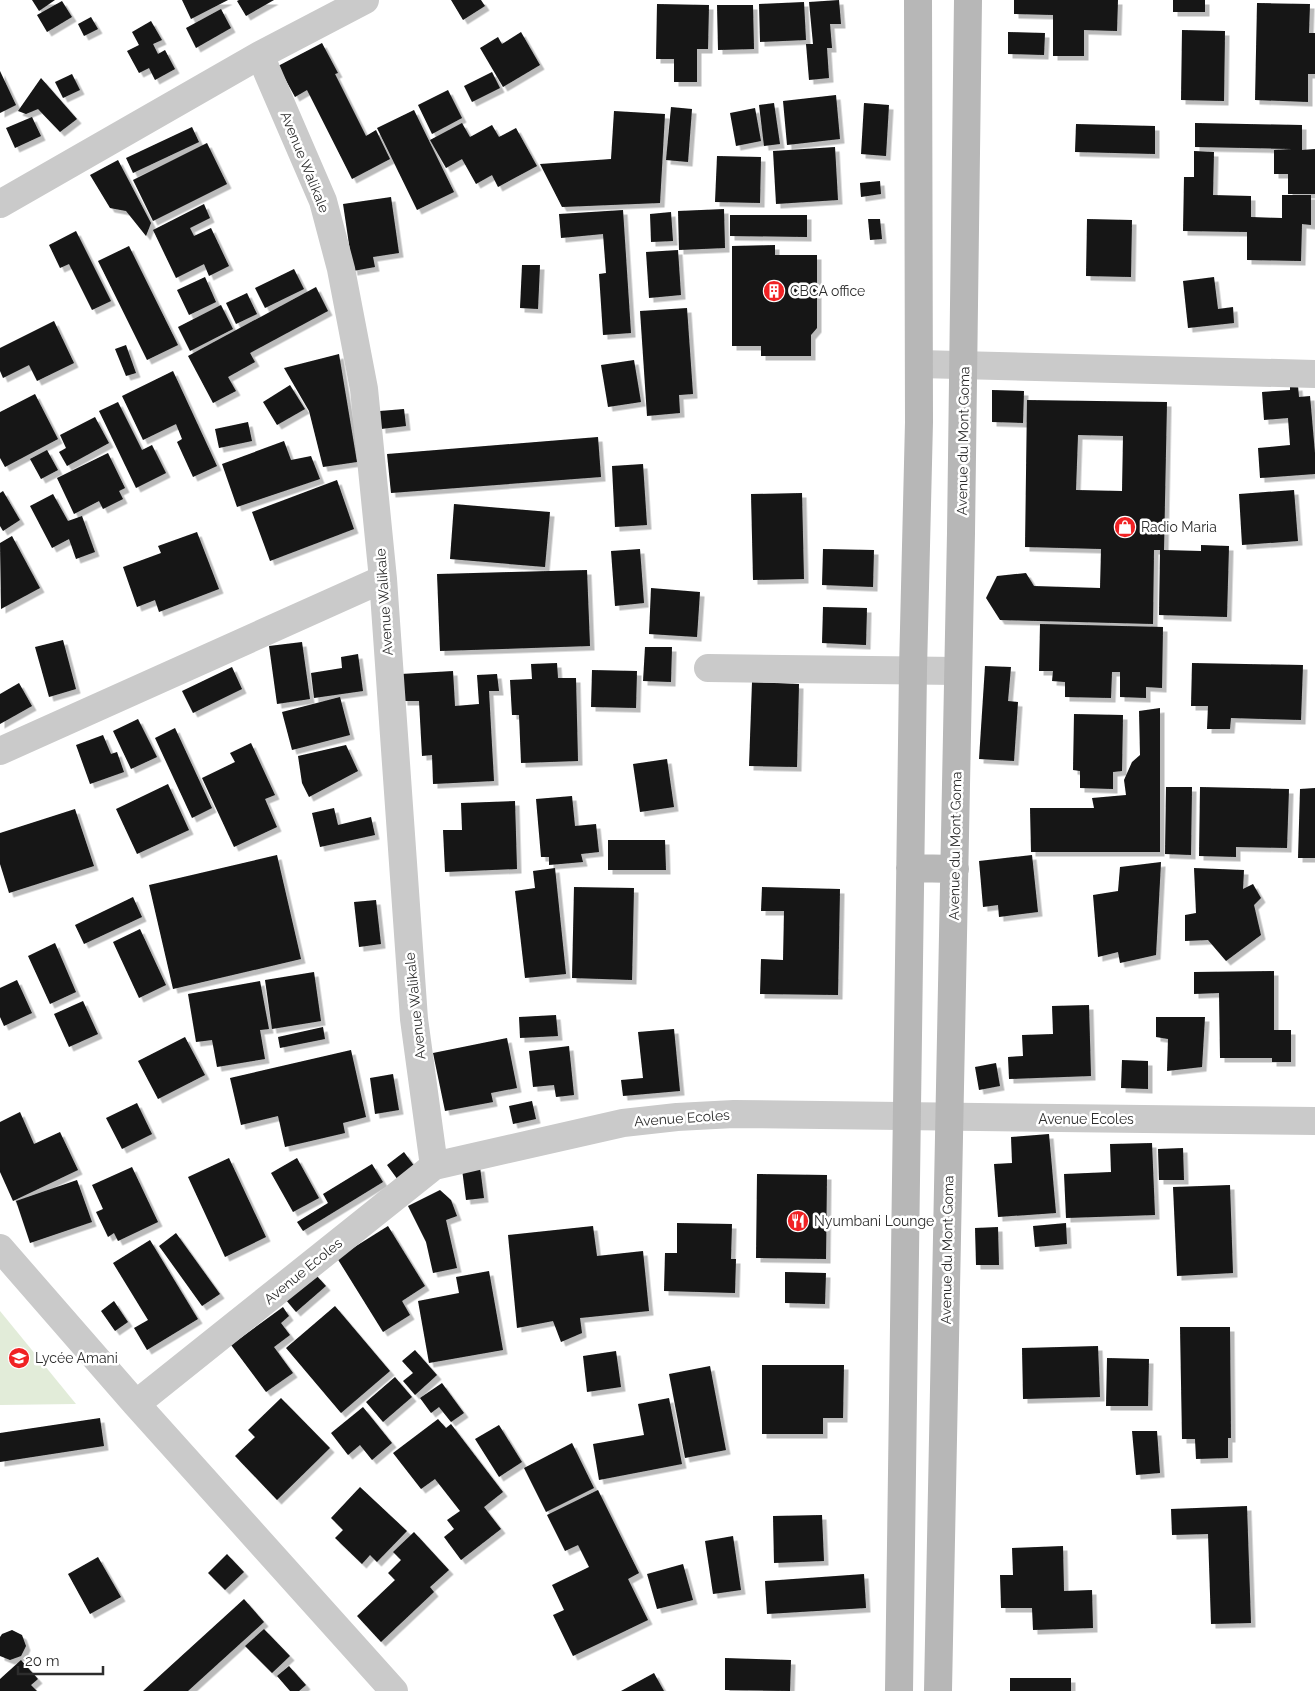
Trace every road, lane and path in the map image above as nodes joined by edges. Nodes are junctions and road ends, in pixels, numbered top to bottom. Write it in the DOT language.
graph roads {
  1 [pos="365,0"];
  2 [pos="918,0"];
  3 [pos="968,0"];
  4 [pos="260,55"];
  5 [pos="0,204"];
  6 [pos="919,364"];
  7 [pos="964,364"];
  8 [pos="1315,374"];
  9 [pos="383,579"];
  10 [pos="708,668"];
  11 [pos="913,670"];
  12 [pos="958,671"];
  13 [pos="0,751"];
  14 [pos="910,868"];
  15 [pos="955,869"];
  16 [pos="906,1115"];
  17 [pos="950,1118"];
  18 [pos="1315,1121"];
  19 [pos="434,1166"];
  20 [pos="0,1248"];
  21 [pos="903,1336"];
  22 [pos="945,1337"];
  23 [pos="136,1404"];
  24 [pos="394,1691"];
  25 [pos="899,1691"];
  26 [pos="938,1691"];
  1 -- 4 [label="street"];
  2 -- 6 [label="street"];
  3 -- 7 [label="street, Avenue du Mont Goma"];
  4 -- 5 [label="street"];
  4 -- 9 [label="street, Avenue Walikale"];
  6 -- 7 [label="street"];
  6 -- 11 [label="street"];
  7 -- 8 [label="street"];
  7 -- 12 [label="street, Avenue du Mont Goma"];
  9 -- 13 [label="street"];
  9 -- 19 [label="street, Avenue Walikale"];
  10 -- 11 [label="street"];
  11 -- 12 [label="street"];
  11 -- 14 [label="street"];
  12 -- 15 [label="street, Avenue du Mont Goma"];
  14 -- 15 [label="street"];
  14 -- 16 [label="street"];
  15 -- 17 [label="street, Avenue du Mont Goma"];
  16 -- 17 [label="street, Avenue Ecoles"];
  16 -- 19 [label="street, Avenue Ecoles"];
  16 -- 21 [label="street"];
  17 -- 18 [label="street, Avenue Ecoles"];
  17 -- 22 [label="street, Avenue du Mont Goma"];
  19 -- 23 [label="street, Avenue Ecoles"];
  20 -- 23 [label="street"];
  21 -- 22 [label="street"];
  21 -- 25 [label="street"];
  22 -- 26 [label="street, Avenue du Mont Goma"];
  23 -- 24 [label="street"];
}
